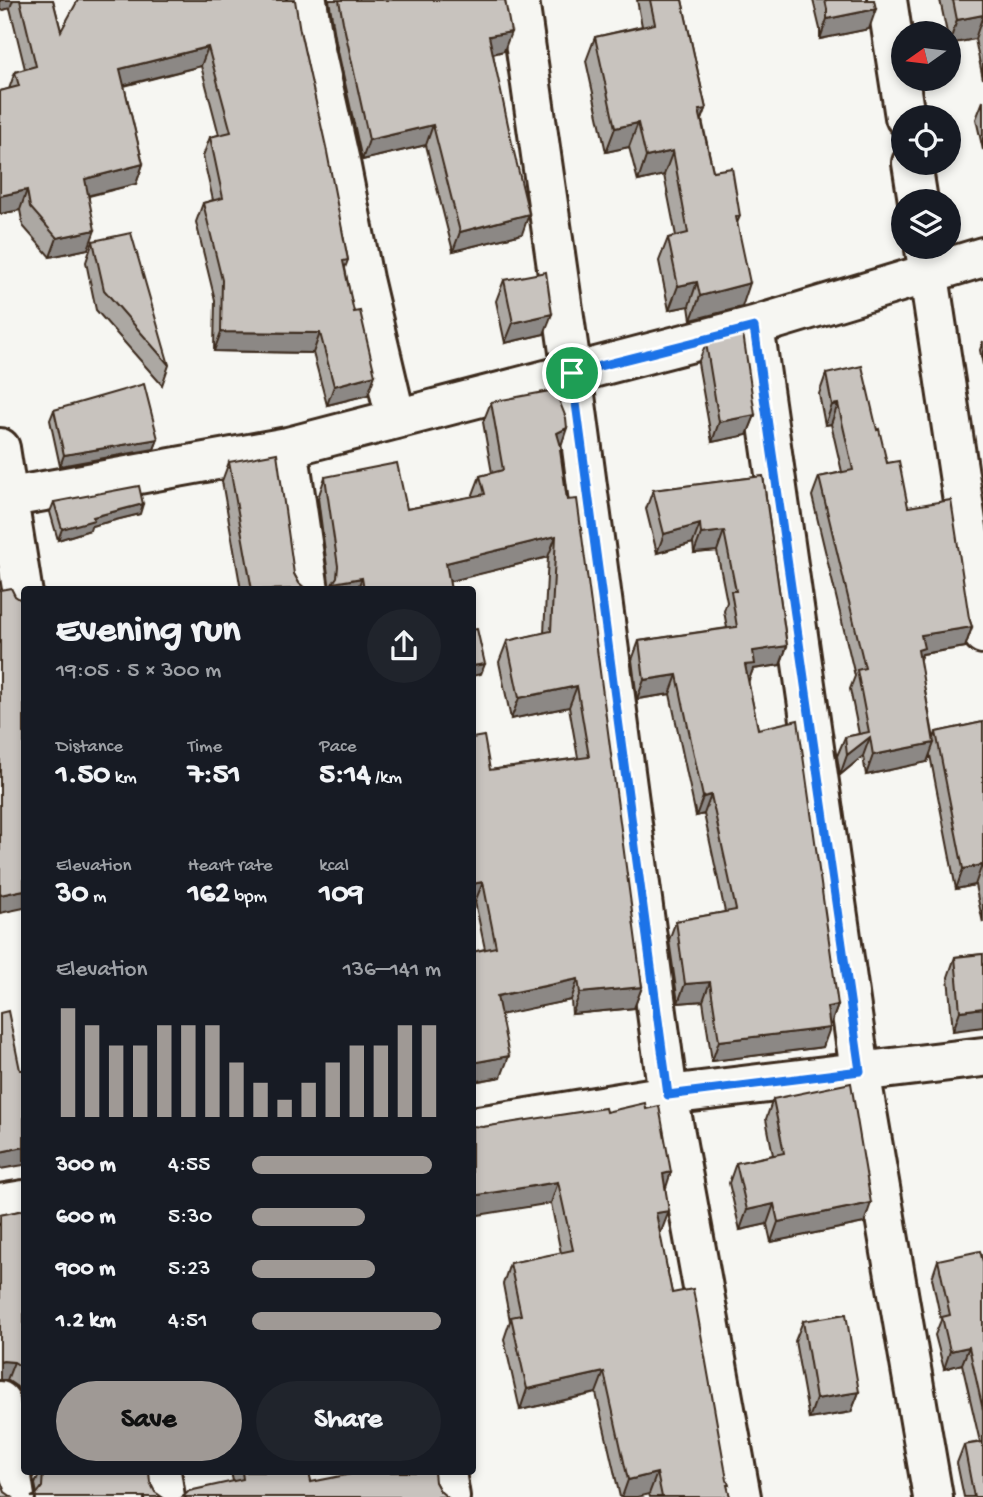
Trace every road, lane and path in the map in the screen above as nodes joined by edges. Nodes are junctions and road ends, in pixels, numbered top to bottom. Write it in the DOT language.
graph roads {
  1 [pos="307,0"];
  2 [pos="519,0"];
  3 [pos="887,0"];
  4 [pos="903,105"];
  5 [pos="983,257"];
  6 [pos="927,260"];
  7 [pos="754,327"];
  8 [pos="572,373"];
  9 [pos="396,418"];
  10 [pos="288,447"];
  11 [pos="0,448"];
  12 [pos="4,498"];
  13 [pos="21,586"];
  14 [pos="308,586"];
  15 [pos="983,635"];
  16 [pos="983,1057"];
  17 [pos="860,1071"];
  18 [pos="668,1095"];
  19 [pos="476,1126"];
  20 [pos="21,1200"];
  21 [pos="0,1204"];
  22 [pos="0,1401"];
  23 [pos="161,1475"];
  24 [pos="446,1475"];
  25 [pos="15,1497"];
  26 [pos="165,1497"];
  27 [pos="450,1497"];
  28 [pos="741,1497"];
  29 [pos="933,1497"];
  1 -- 9 [label="street"];
  2 -- 8 [label="street"];
  3 -- 4 [label="street"];
  5 -- 6 [label="street"];
  6 -- 7 [label="street"];
  6 -- 15 [label="street"];
  7 -- 8 [label="street"];
  7 -- 17 [label="street"];
  8 -- 9 [label="street"];
  8 -- 18 [label="street"];
  9 -- 10 [label="street"];
  10 -- 12 [label="street"];
  10 -- 14 [label="street"];
  11 -- 12 [label="street"];
  12 -- 13 [label="street"];
  16 -- 17 [label="street"];
  17 -- 18 [label="street"];
  17 -- 29 [label="street"];
  18 -- 19 [label="street"];
  18 -- 28 [label="street"];
  20 -- 21 [label="street"];
  22 -- 25 [label="street"];
  23 -- 26 [label="street"];
  24 -- 27 [label="street"];
}
